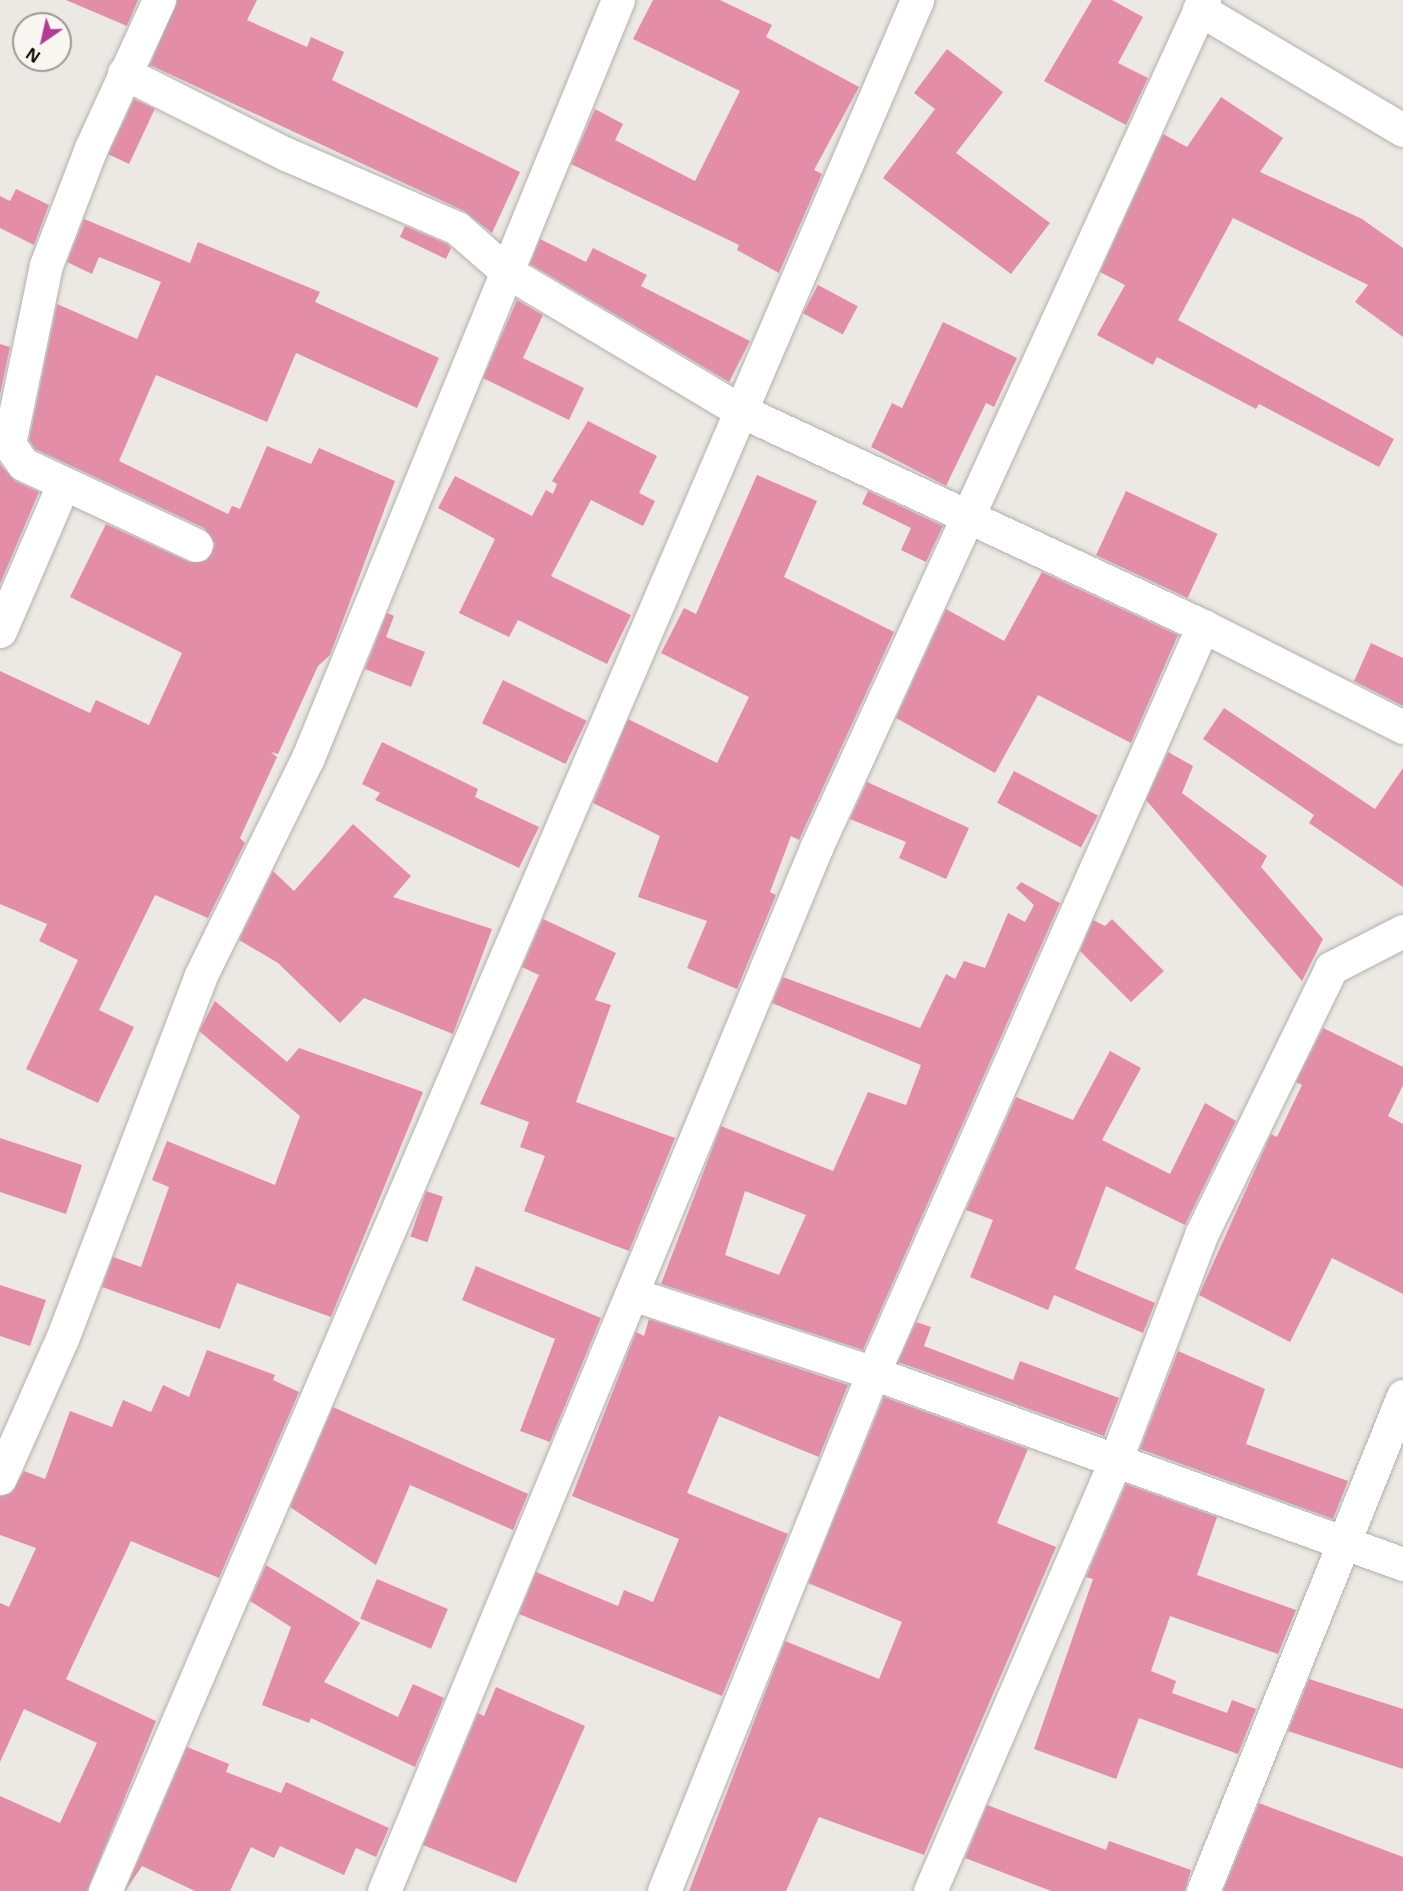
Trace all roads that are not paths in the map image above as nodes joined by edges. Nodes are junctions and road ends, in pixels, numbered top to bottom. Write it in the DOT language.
graph roads {
  1 [pos="159,0"];
  2 [pos="618,0"];
  3 [pos="917,0"];
  4 [pos="1202,4"];
  5 [pos="124,73"];
  6 [pos="1402,126"];
  7 [pos="506,271"];
  8 [pos="739,410"];
  9 [pos="63,485"];
  10 [pos="967,515"];
  11 [pos="196,545"];
  12 [pos="1203,626"];
  13 [pos="0,632"];
  14 [pos="1403,727"];
  15 [pos="1403,931"];
  16 [pos="632,1294"];
  17 [pos="873,1373"];
  18 [pos="1403,1396"];
  19 [pos="1114,1464"];
  20 [pos="0,1478"];
  21 [pos="1348,1542"];
  22 [pos="1403,1564"];
  23 [pos="105,1891"];
  24 [pos="384,1891"];
  25 [pos="664,1891"];
  26 [pos="930,1891"];
  27 [pos="1203,1891"];
  1 -- 5 [label="street"];
  2 -- 7 [label="street"];
  3 -- 8 [label="street"];
  4 -- 6 [label="street"];
  4 -- 10 [label="street"];
  5 -- 7 [label="street"];
  5 -- 9 [label="street"];
  7 -- 8 [label="street"];
  7 -- 20 [label="street"];
  8 -- 10 [label="street"];
  8 -- 23 [label="street"];
  9 -- 11 [label="street"];
  9 -- 13 [label="street"];
  10 -- 12 [label="street"];
  10 -- 16 [label="street"];
  12 -- 14 [label="street"];
  12 -- 17 [label="street"];
  15 -- 19 [label="street"];
  16 -- 17 [label="street"];
  16 -- 24 [label="street"];
  17 -- 19 [label="street"];
  17 -- 25 [label="street"];
  18 -- 21 [label="street"];
  19 -- 21 [label="street"];
  19 -- 26 [label="street"];
  21 -- 22 [label="street"];
  21 -- 27 [label="street"];
}
